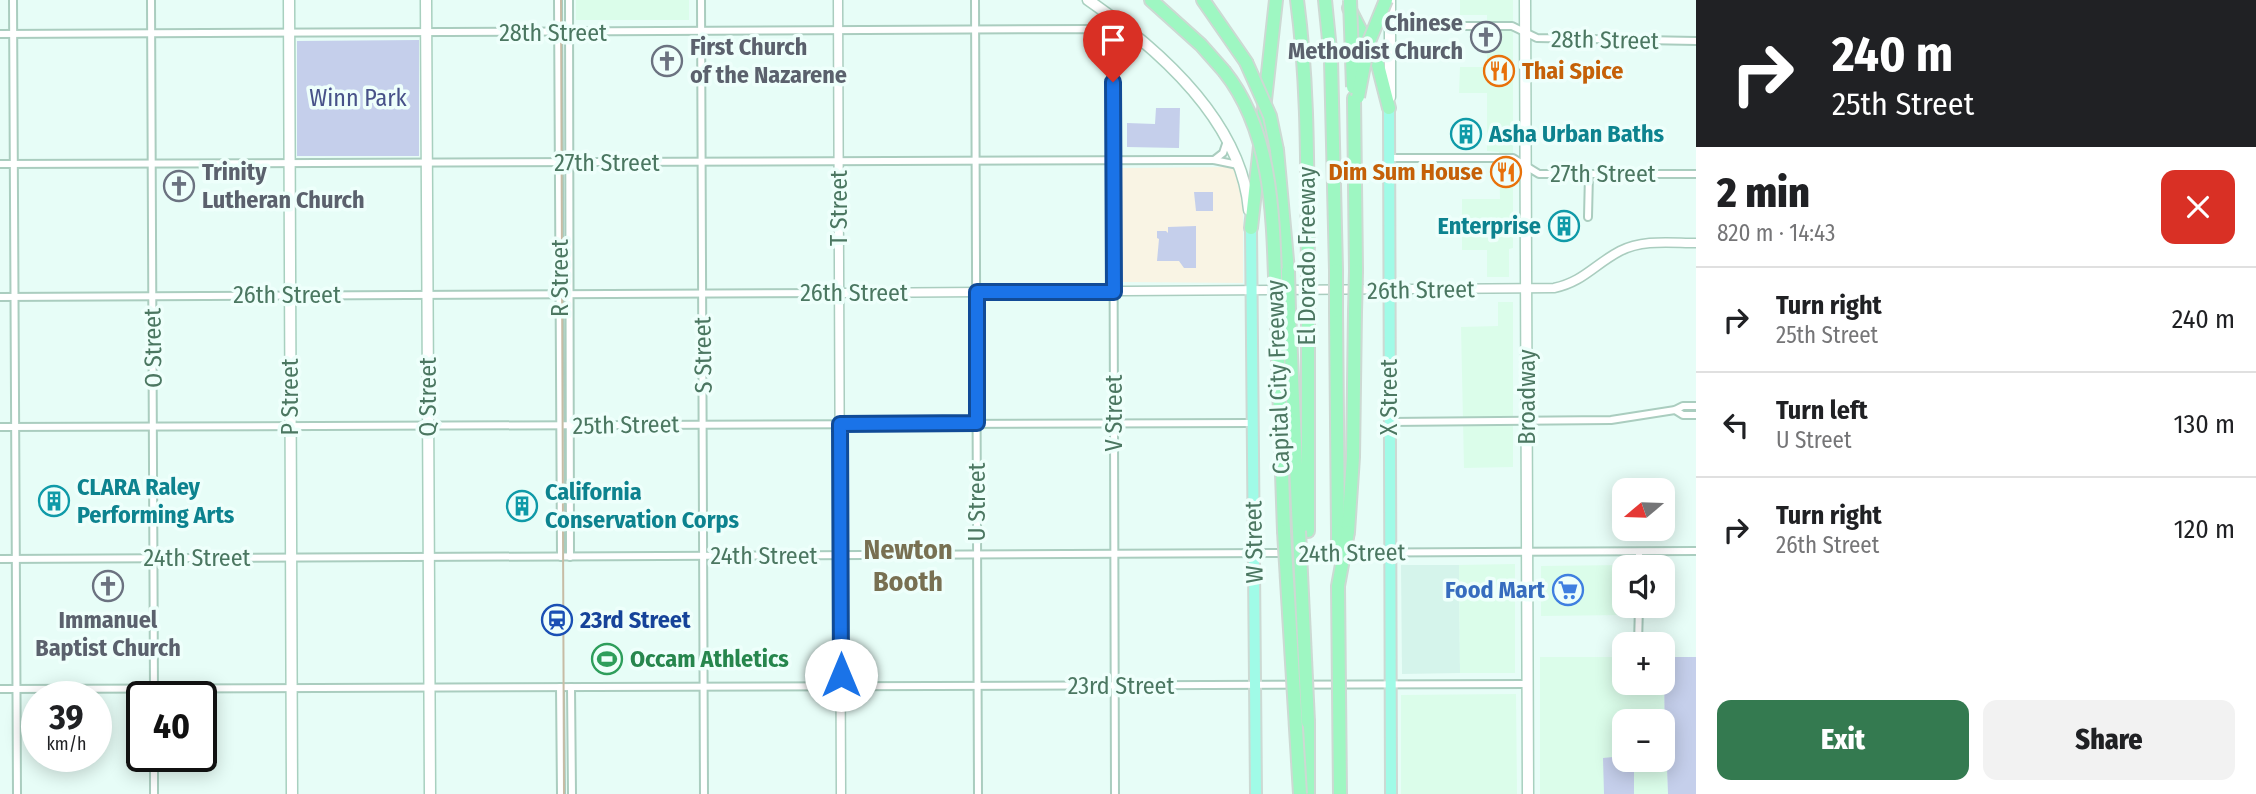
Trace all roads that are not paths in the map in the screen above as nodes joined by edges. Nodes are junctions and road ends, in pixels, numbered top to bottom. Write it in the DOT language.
graph roads {
  1 [pos="13,0"];
  2 [pos="151,0"];
  3 [pos="289,0"];
  4 [pos="426,0"];
  5 [pos="558,0"];
  6 [pos="569,0"];
  7 [pos="701,0"];
  8 [pos="838,0"];
  9 [pos="975,0"];
  10 [pos="1087,0"];
  11 [pos="1152,0"];
  12 [pos="1203,0"];
  13 [pos="1276,0"];
  14 [pos="1297,0"];
  15 [pos="1325,0"];
  16 [pos="1348,0"];
  17 [pos="1388,0"];
  18 [pos="1525,0"];
  19 [pos="1390,26"];
  20 [pos="975,30"];
  21 [pos="426,32"];
  22 [pos="559,32"];
  23 [pos="838,32"];
  24 [pos="1525,32"];
  25 [pos="152,33"];
  26 [pos="289,33"];
  27 [pos="569,33"];
  28 [pos="702,33"];
  29 [pos="0,34"];
  30 [pos="13,34"];
  31 [pos="1104,35"];
  32 [pos="1696,41"];
  33 [pos="1356,98"];
  34 [pos="1389,108"];
  35 [pos="1227,139"];
  36 [pos="1390,158"];
  37 [pos="1214,160"];
  38 [pos="977,161"];
  39 [pos="1113,161"];
  40 [pos="702,162"];
  41 [pos="839,162"];
  42 [pos="559,163"];
  43 [pos="569,163"];
  44 [pos="0,164"];
  45 [pos="15,164"];
  46 [pos="152,164"];
  47 [pos="290,164"];
  48 [pos="427,164"];
  49 [pos="1240,165"];
  50 [pos="1525,165"];
  51 [pos="1589,174"];
  52 [pos="1696,174"];
  53 [pos="1588,217"];
  54 [pos="1251,228"];
  55 [pos="1696,243"];
  56 [pos="1526,289"];
  57 [pos="1390,290"];
  58 [pos="1252,291"];
  59 [pos="977,292"];
  60 [pos="1114,292"];
  61 [pos="839,293"];
  62 [pos="702,294"];
  63 [pos="153,295"];
  64 [pos="289,295"];
  65 [pos="428,295"];
  66 [pos="559,295"];
  67 [pos="569,295"];
  68 [pos="0,297"];
  69 [pos="15,297"];
  70 [pos="1696,406"];
  71 [pos="1675,410"];
  72 [pos="1696,415"];
  73 [pos="1527,421"];
  74 [pos="1252,422"];
  75 [pos="1389,422"];
  76 [pos="977,423"];
  77 [pos="1114,423"];
  78 [pos="840,424"];
  79 [pos="704,425"];
  80 [pos="154,426"];
  81 [pos="428,426"];
  82 [pos="560,426"];
  83 [pos="570,426"];
  84 [pos="15,427"];
  85 [pos="290,427"];
  86 [pos="0,428"];
  87 [pos="1303,531"];
  88 [pos="1343,531"];
  89 [pos="1696,551"];
  90 [pos="1389,552"];
  91 [pos="1527,552"];
  92 [pos="1639,552"];
  93 [pos="1115,554"];
  94 [pos="1255,554"];
  95 [pos="840,555"];
  96 [pos="978,555"];
  97 [pos="703,556"];
  98 [pos="561,557"];
  99 [pos="570,557"];
  100 [pos="154,558"];
  101 [pos="291,558"];
  102 [pos="429,558"];
  103 [pos="0,559"];
  104 [pos="16,559"];
  105 [pos="154,681"];
  106 [pos="1391,684"];
  107 [pos="1528,684"];
  108 [pos="1256,685"];
  109 [pos="978,686"];
  110 [pos="1115,686"];
  111 [pos="429,687"];
  112 [pos="560,687"];
  113 [pos="571,687"];
  114 [pos="703,687"];
  115 [pos="841,687"];
  116 [pos="126,688"];
  117 [pos="217,688"];
  118 [pos="0,689"];
  119 [pos="17,689"];
  120 [pos="291,689"];
  121 [pos="154,772"];
  122 [pos="17,794"];
  123 [pos="154,794"];
  124 [pos="292,794"];
  125 [pos="430,794"];
  126 [pos="561,794"];
  127 [pos="572,794"];
  128 [pos="704,794"];
  129 [pos="841,794"];
  130 [pos="978,794"];
  131 [pos="1115,794"];
  132 [pos="1256,794"];
  133 [pos="1300,794"];
  134 [pos="1308,794"];
  135 [pos="1340,794"];
  136 [pos="1391,794"];
  137 [pos="1528,794"];
  1 -- 30 [label="street"];
  2 -- 25 [label="street, O Street"];
  3 -- 26 [label="main road, P Street"];
  4 -- 21 [label="main road, Q Street"];
  5 -- 22 [label="street, R Street"];
  6 -- 27 [label="street, R Street"];
  7 -- 28 [label="street, S Street"];
  8 -- 23 [label="street, T Street"];
  9 -- 20 [label="street, U Street"];
  10 -- 35 [label="main road, W Street"];
  11 -- 133 [label="highway, Capital City Freeway, bridge"];
  12 -- 87 [label="highway, bridge"];
  13 -- 54 [label="highway"];
  14 -- 87 [label="highway, El Dorado Freeway, bridge"];
  15 -- 88 [label="highway, El Dorado Freeway, bridge"];
  16 -- 33 [label="highway, bridge"];
  16 -- 34 [label="highway"];
  17 -- 19 [label="main road, X Street"];
  17 -- 33 [label="highway, bridge"];
  18 -- 24 [label="main road, Broadway"];
  19 -- 24 [label="street, 28th Street"];
  19 -- 34 [label="main road, X Street"];
  20 -- 23 [label="street, 28th Street"];
  20 -- 31 [label="street, 28th Street"];
  20 -- 38 [label="street, U Street"];
  21 -- 22 [label="street, 28th Street"];
  21 -- 26 [label="street, 28th Street"];
  21 -- 48 [label="main road, Q Street"];
  22 -- 27 [label="street, 28th Street"];
  22 -- 42 [label="street, R Street"];
  23 -- 28 [label="street, 28th Street"];
  23 -- 41 [label="street, T Street"];
  24 -- 32 [label="street, 28th Street"];
  24 -- 50 [label="main road, Broadway"];
  25 -- 26 [label="street, 28th Street"];
  25 -- 30 [label="street, 28th Street"];
  25 -- 46 [label="street, O Street"];
  26 -- 47 [label="main road, P Street"];
  27 -- 28 [label="street, 28th Street"];
  27 -- 43 [label="street, R Street"];
  28 -- 40 [label="street, S Street"];
  29 -- 30 [label="street, 28th Street"];
  30 -- 45 [label="street"];
  31 -- 39 [label="street, V Street"];
  33 -- 88 [label="highway, bridge"];
  34 -- 36 [label="main road, X Street"];
  35 -- 37 [label="street"];
  35 -- 49 [label="main road, W Street"];
  36 -- 50 [label="street, 27th Street"];
  36 -- 57 [label="main road, X Street"];
  37 -- 39 [label="street, 27th Street"];
  37 -- 49 [label="street, 27th Street"];
  38 -- 39 [label="street, 27th Street"];
  38 -- 41 [label="street, 27th Street"];
  38 -- 59 [label="street, U Street"];
  39 -- 60 [label="street, V Street"];
  40 -- 41 [label="street, 27th Street"];
  40 -- 43 [label="street, 27th Street"];
  40 -- 62 [label="street, S Street"];
  41 -- 61 [label="street, T Street"];
  42 -- 43 [label="street, 27th Street"];
  42 -- 48 [label="street, 27th Street"];
  42 -- 66 [label="street, R Street"];
  43 -- 67 [label="street, R Street"];
  44 -- 45 [label="street, 27th Street"];
  45 -- 46 [label="street, 27th Street"];
  45 -- 69 [label="street"];
  46 -- 47 [label="street, 27th Street"];
  46 -- 63 [label="street, O Street"];
  47 -- 48 [label="street, 27th Street"];
  47 -- 64 [label="main road, P Street"];
  48 -- 65 [label="main road, Q Street"];
  49 -- 54 [label="main road, W Street"];
  50 -- 51 [label="street, 27th Street"];
  50 -- 56 [label="main road, Broadway"];
  51 -- 52 [label="street, 27th Street"];
  51 -- 53 [label="street"];
  54 -- 58 [label="main road, W Street"];
  55 -- 56 [label="street, 26th Street"];
  56 -- 57 [label="street, 26th Street"];
  56 -- 73 [label="main road, Broadway"];
  57 -- 58 [label="street, 26th Street"];
  57 -- 75 [label="main road, X Street"];
  58 -- 60 [label="street, 26th Street"];
  58 -- 74 [label="main road, W Street"];
  59 -- 60 [label="street, 26th Street"];
  59 -- 61 [label="street, 26th Street"];
  59 -- 76 [label="street, U Street"];
  60 -- 77 [label="street, V Street"];
  61 -- 62 [label="street, 26th Street"];
  61 -- 78 [label="street, T Street"];
  62 -- 67 [label="street, 26th Street"];
  62 -- 79 [label="street, S Street"];
  63 -- 64 [label="street, 26th Street"];
  63 -- 69 [label="street, 26th Street"];
  63 -- 80 [label="street, O Street"];
  64 -- 65 [label="street, 26th Street"];
  64 -- 85 [label="main road, P Street"];
  65 -- 66 [label="street, 26th Street"];
  65 -- 81 [label="main road, Q Street"];
  66 -- 67 [label="street, 26th Street"];
  66 -- 82 [label="street, R Street"];
  67 -- 83 [label="street, R Street"];
  68 -- 69 [label="street, 26th Street"];
  69 -- 84 [label="street"];
  70 -- 71 [label="street"];
  71 -- 72 [label="street"];
  71 -- 73 [label="street"];
  73 -- 75 [label="street"];
  73 -- 91 [label="main road, Broadway"];
  74 -- 77 [label="street, 25th Street"];
  74 -- 94 [label="main road, W Street"];
  75 -- 90 [label="main road, X Street"];
  76 -- 77 [label="street, 25th Street"];
  76 -- 78 [label="street, 25th Street"];
  76 -- 96 [label="street, U Street"];
  77 -- 93 [label="street, V Street"];
  78 -- 79 [label="street, 25th Street"];
  78 -- 95 [label="street, T Street"];
  79 -- 83 [label="street, 25th Street"];
  79 -- 97 [label="street, S Street"];
  80 -- 84 [label="street, 25th Street"];
  80 -- 85 [label="street, 25th Street"];
  80 -- 100 [label="street, O Street"];
  81 -- 82 [label="street, 25th Street"];
  81 -- 85 [label="street, 25th Street"];
  81 -- 102 [label="main road, Q Street"];
  82 -- 83 [label="street, 25th Street"];
  82 -- 98 [label="street, R Street"];
  83 -- 99 [label="street, R Street"];
  84 -- 86 [label="street, 25th Street"];
  84 -- 104 [label="street"];
  85 -- 101 [label="main road, P Street"];
  87 -- 134 [label="highway, El Dorado Freeway, bridge"];
  88 -- 135 [label="highway, bridge"];
  89 -- 92 [label="street, 24th Street"];
  90 -- 91 [label="street, 24th Street"];
  90 -- 94 [label="street, 24th Street"];
  90 -- 106 [label="main road, X Street"];
  91 -- 92 [label="street, 24th Street"];
  91 -- 107 [label="main road, Broadway"];
  93 -- 94 [label="street, 24th Street"];
  93 -- 96 [label="street, 24th Street"];
  93 -- 110 [label="street, V Street"];
  94 -- 108 [label="main road, W Street"];
  95 -- 96 [label="street, 24th Street"];
  95 -- 97 [label="street, 24th Street"];
  95 -- 115 [label="street, T Street"];
  96 -- 109 [label="street, U Street"];
  97 -- 99 [label="street, 24th Street"];
  97 -- 114 [label="street, S Street"];
  98 -- 99 [label="street, 24th Street"];
  98 -- 102 [label="street, 24th Street"];
  100 -- 101 [label="street, 24th Street"];
  100 -- 104 [label="street, 24th Street"];
  100 -- 105 [label="street, O Street"];
  101 -- 102 [label="street, 24th Street"];
  101 -- 120 [label="main road, P Street"];
  102 -- 111 [label="main road, Q Street"];
  103 -- 104 [label="street, 24th Street"];
  104 -- 119 [label="street"];
  106 -- 107 [label="street, 23rd Street"];
  106 -- 108 [label="street, 23rd Street"];
  106 -- 136 [label="main road, X Street"];
  107 -- 137 [label="main road, Broadway"];
  108 -- 110 [label="street, 23rd Street"];
  108 -- 132 [label="main road, W Street"];
  109 -- 110 [label="street, 23rd Street"];
  109 -- 115 [label="street, 23rd Street"];
  109 -- 130 [label="street, U Street"];
  110 -- 131 [label="street, V Street"];
  111 -- 112 [label="street, 23rd Street"];
  111 -- 120 [label="street, 23rd Street"];
  111 -- 125 [label="main road, Q Street"];
  112 -- 113 [label="street, 23rd Street"];
  112 -- 126 [label="street"];
  113 -- 114 [label="street, 23rd Street"];
  113 -- 127 [label="street"];
  114 -- 115 [label="street, 23rd Street"];
  114 -- 128 [label="street, S Street"];
  115 -- 129 [label="street, T Street"];
  116 -- 119 [label="street, 23rd Street"];
  117 -- 120 [label="street, 23rd Street"];
  118 -- 119 [label="street, 23rd Street"];
  119 -- 122 [label="street"];
  120 -- 124 [label="main road, P Street"];
  121 -- 123 [label="street"];
}
